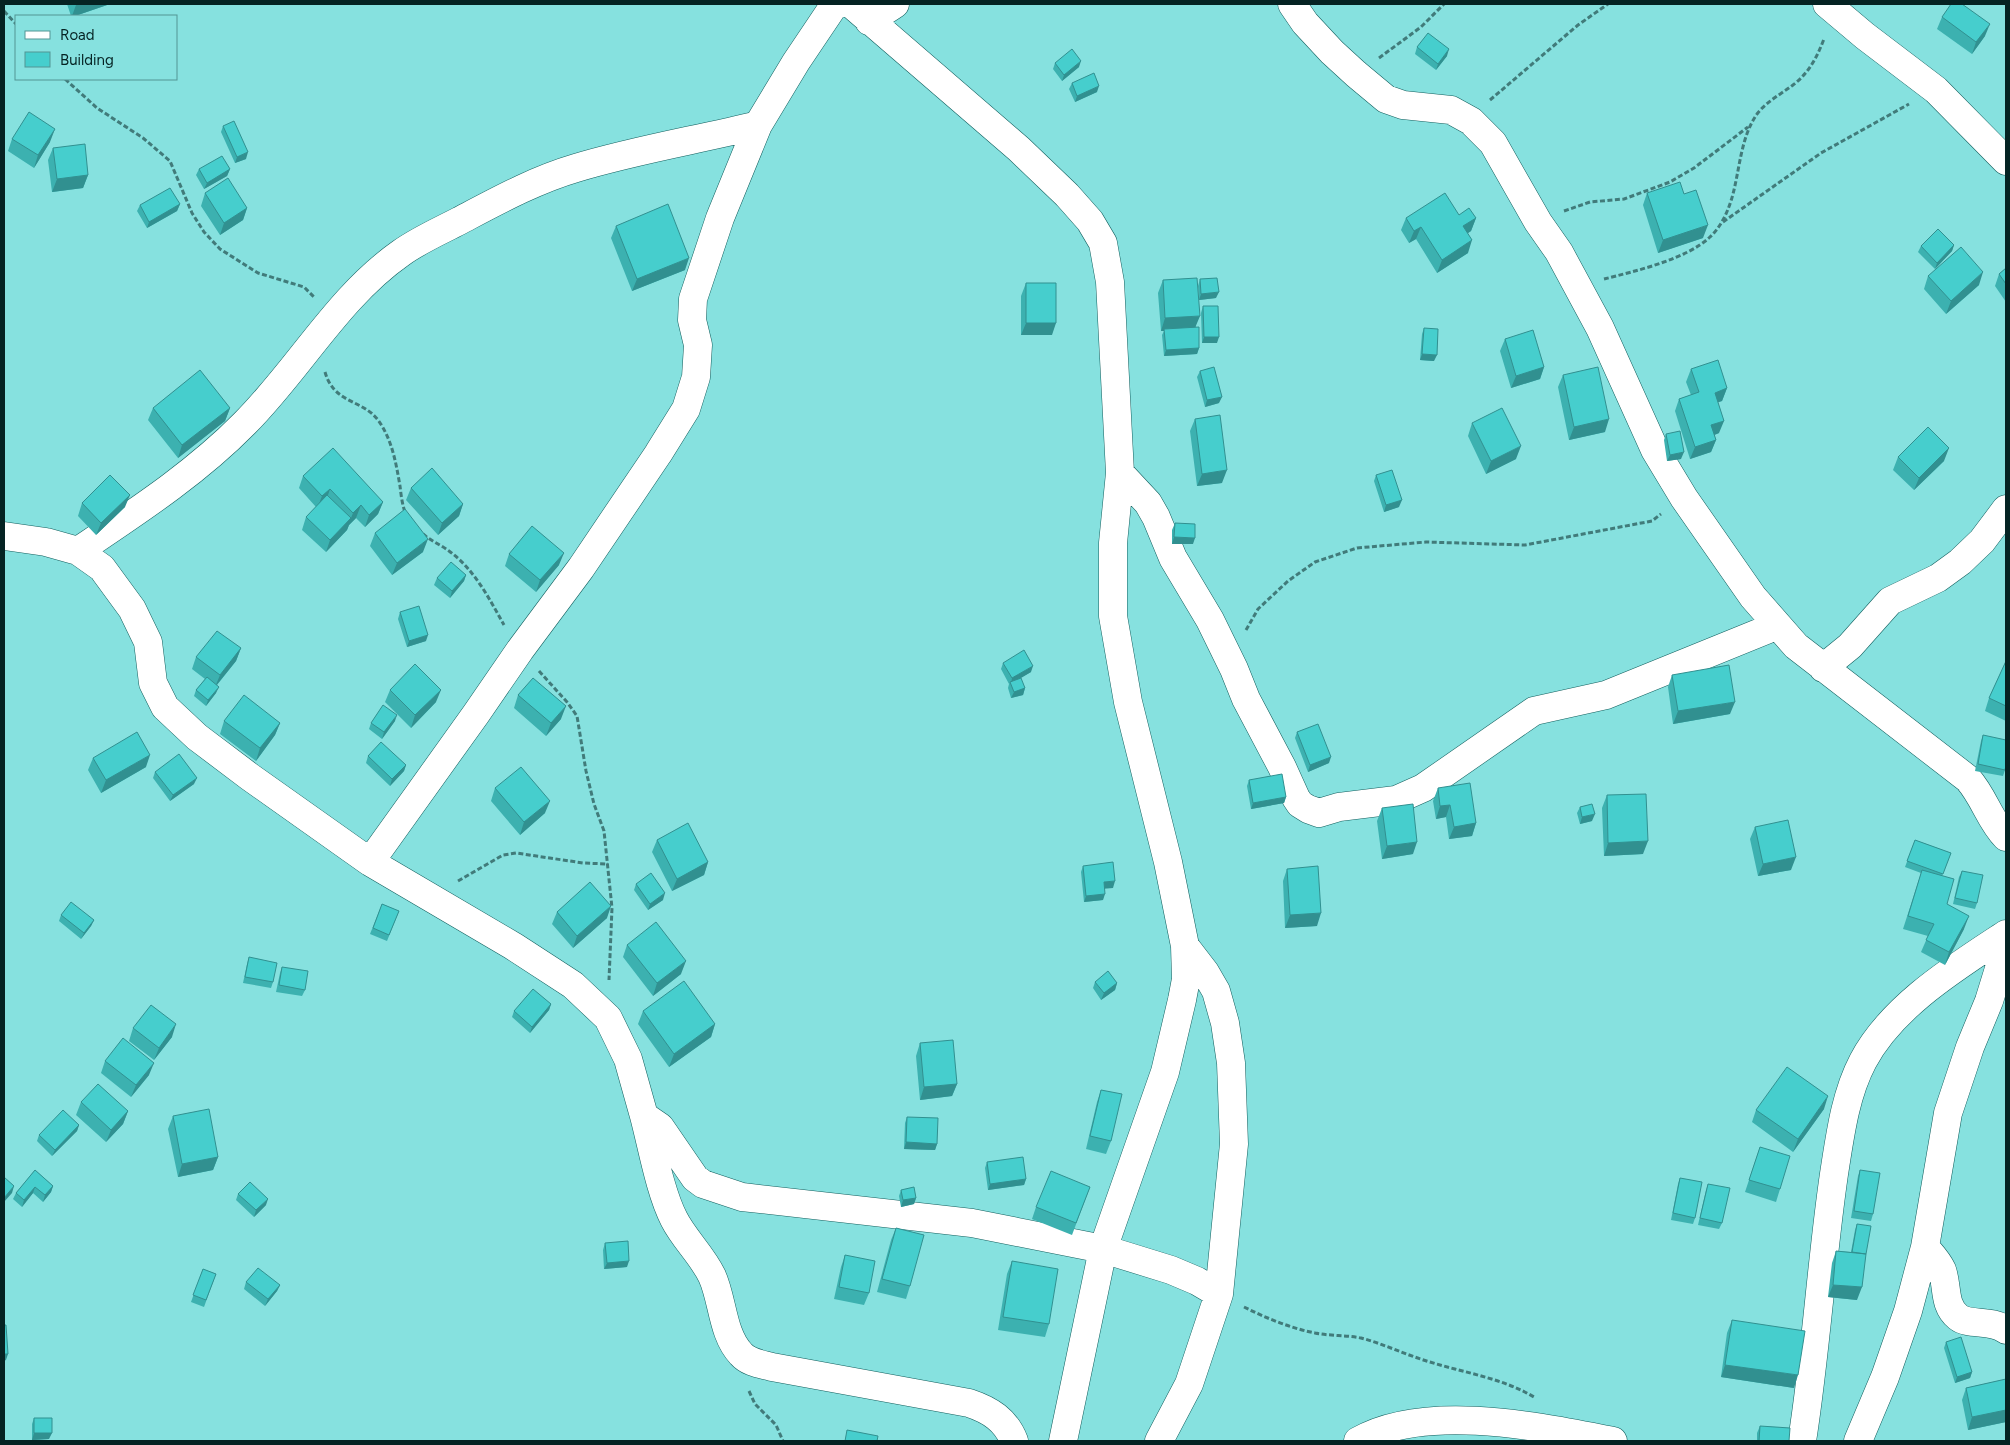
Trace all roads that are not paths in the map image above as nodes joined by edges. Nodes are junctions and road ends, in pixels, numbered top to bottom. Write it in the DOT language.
graph roads {
  1 [pos="835,4"];
  2 [pos="895,4"];
  3 [pos="1292,4"];
  4 [pos="1827,4"];
  5 [pos="860,12"];
  6 [pos="758,125"];
  7 [pos="2006,161"];
  8 [pos="1120,473"];
  9 [pos="2006,509"];
  10 [pos="4,536"];
  11 [pos="78,552"];
  12 [pos="1776,626"];
  13 [pos="1823,668"];
  14 [pos="2006,837"];
  15 [pos="370,862"];
  16 [pos="2006,934"];
  17 [pos="1185,946"];
  18 [pos="2006,946"];
  19 [pos="644,1116"];
  20 [pos="1925,1247"];
  21 [pos="1103,1249"];
  22 [pos="1219,1294"];
  23 [pos="2006,1330"];
  24 [pos="1014,1441"];
  25 [pos="1063,1441"];
  26 [pos="1159,1441"];
  27 [pos="1358,1441"];
  28 [pos="1613,1441"];
  29 [pos="1802,1441"];
  30 [pos="1858,1441"];
  1 -- 6 [label="street"];
  2 -- 5 [label="street"];
  3 -- 12 [label="street"];
  4 -- 7 [label="street"];
  5 -- 8 [label="street"];
  6 -- 11 [label="street"];
  6 -- 15 [label="street"];
  8 -- 12 [label="street"];
  8 -- 17 [label="street"];
  9 -- 13 [label="street"];
  10 -- 11 [label="street"];
  11 -- 15 [label="street"];
  12 -- 13 [label="street"];
  13 -- 14 [label="street"];
  15 -- 19 [label="street"];
  16 -- 29 [label="street"];
  17 -- 21 [label="street"];
  17 -- 22 [label="street"];
  18 -- 20 [label="street"];
  19 -- 21 [label="street"];
  19 -- 24 [label="street"];
  20 -- 23 [label="street"];
  20 -- 30 [label="street"];
  21 -- 22 [label="street"];
  21 -- 25 [label="street"];
  22 -- 26 [label="street"];
  27 -- 28 [label="street"];
}
